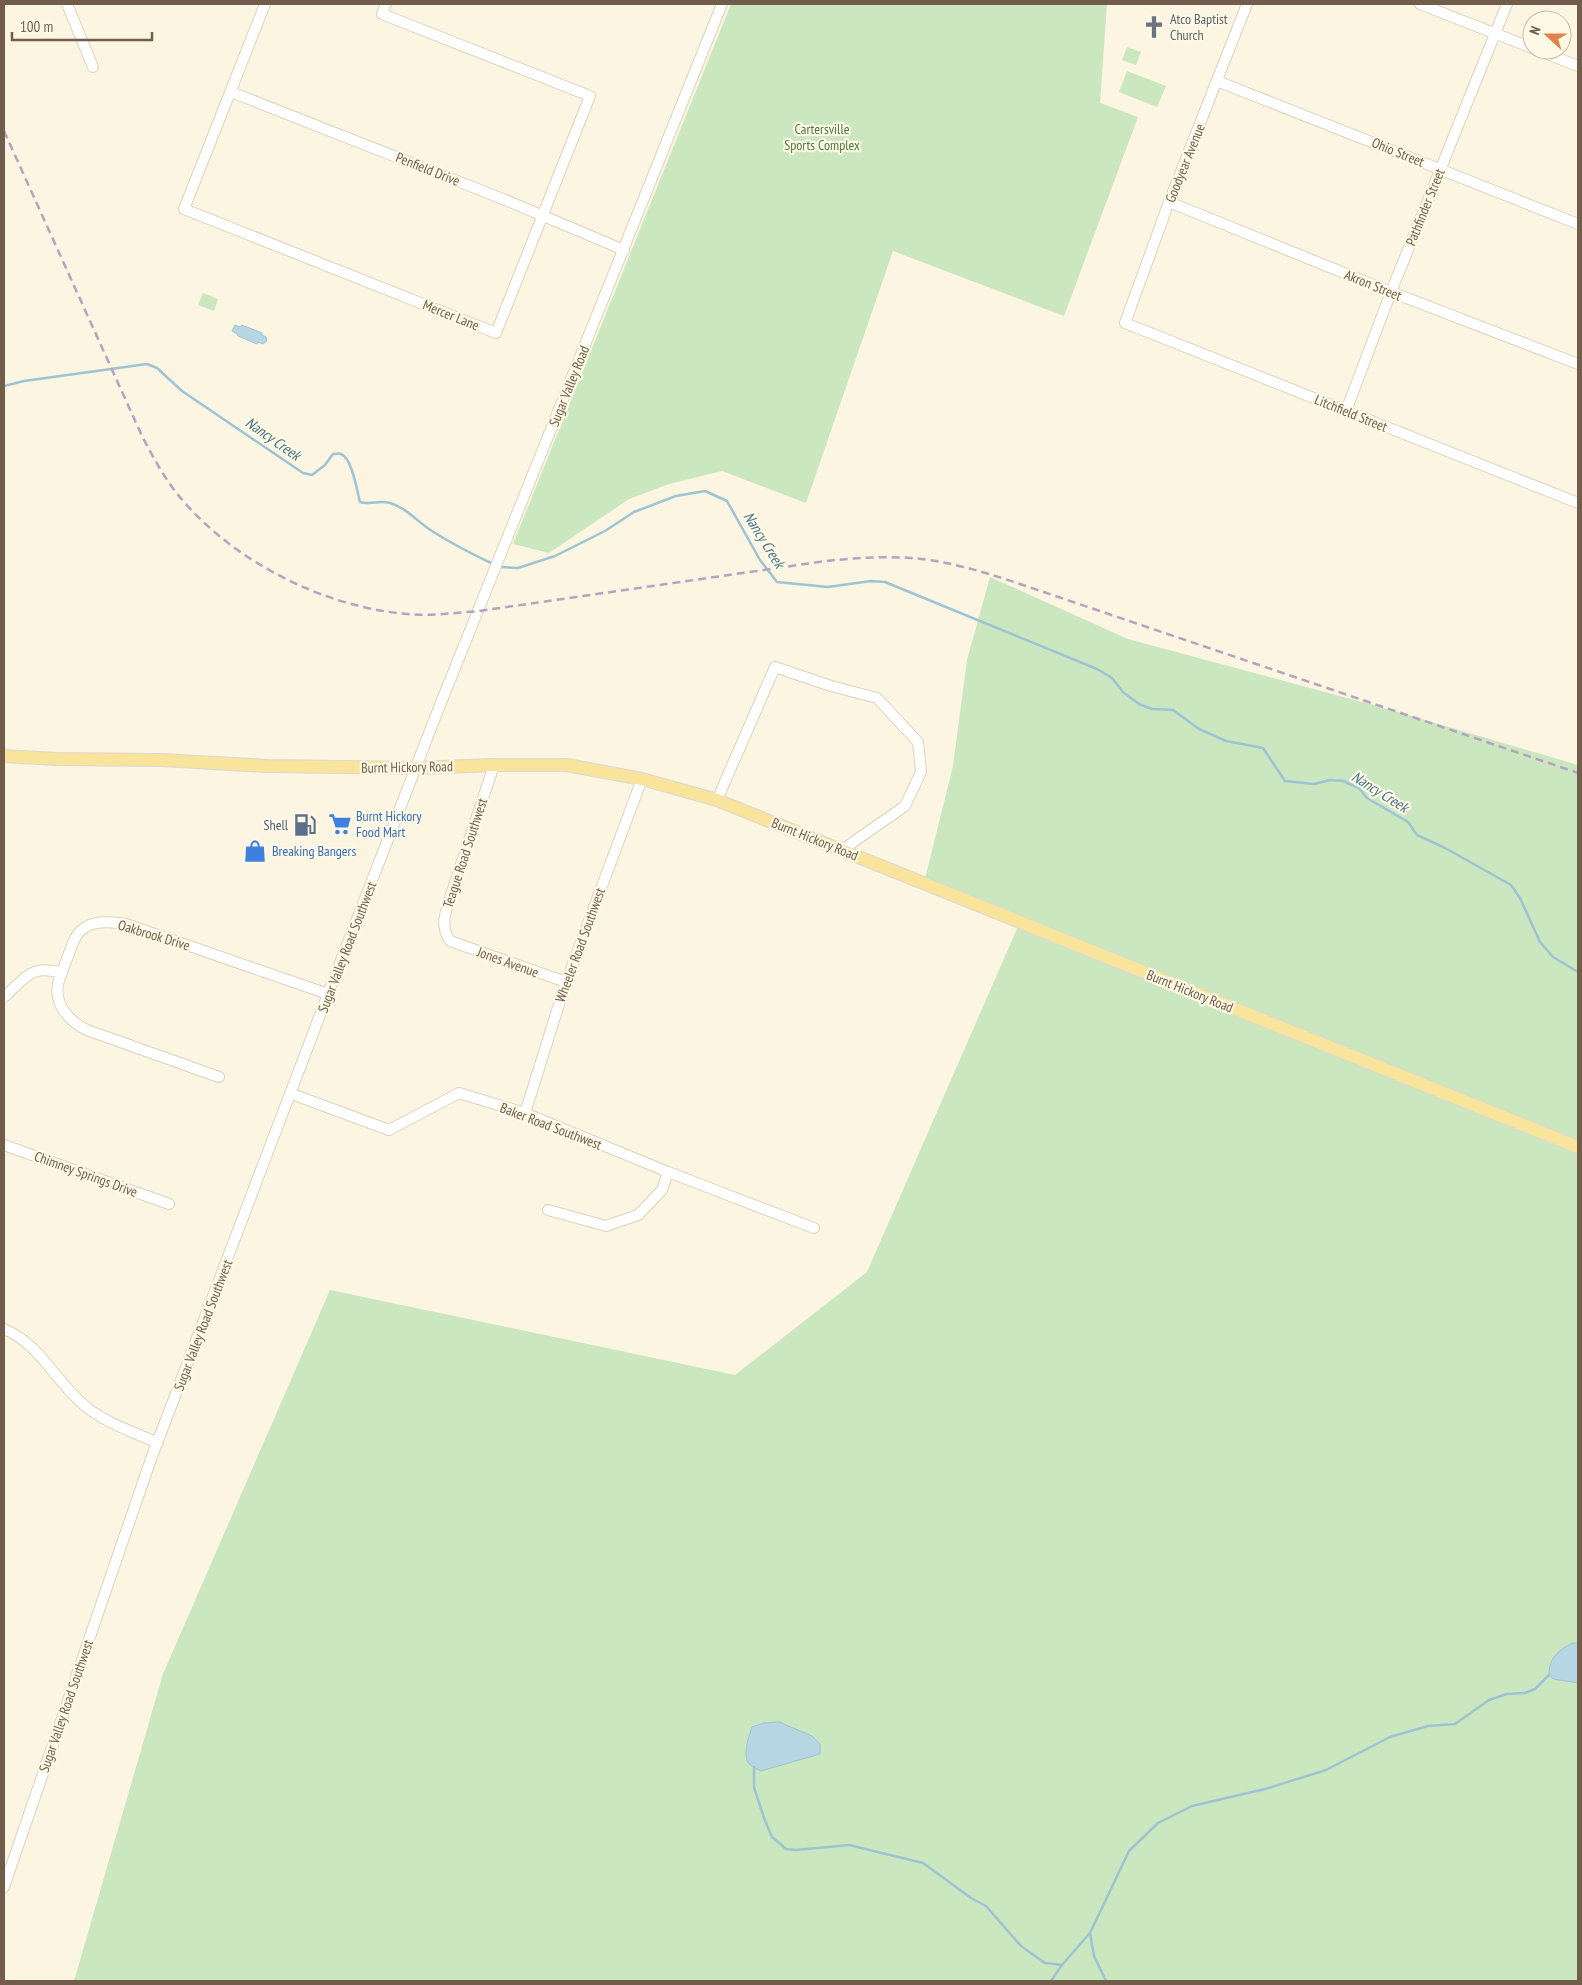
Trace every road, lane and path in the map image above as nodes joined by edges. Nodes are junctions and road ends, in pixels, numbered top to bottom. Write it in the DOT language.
graph roads {
  1 [pos="67,4"];
  2 [pos="266,4"];
  3 [pos="386,4"];
  4 [pos="722,4"];
  5 [pos="1247,4"];
  6 [pos="1420,4"];
  7 [pos="1507,4"];
  8 [pos="1495,33"];
  9 [pos="1522,44"];
  10 [pos="1563,60"];
  11 [pos="1578,66"];
  12 [pos="93,67"];
  13 [pos="1217,80"];
  14 [pos="231,92"];
  15 [pos="1440,168"];
  16 [pos="1169,202"];
  17 [pos="543,216"];
  18 [pos="1578,224"];
  19 [pos="624,250"];
  20 [pos="1391,292"];
  21 [pos="1125,323"];
  22 [pos="1578,364"];
  23 [pos="1346,411"];
  24 [pos="1578,503"];
  25 [pos="4,756"];
  26 [pos="494,765"];
  27 [pos="416,768"];
  28 [pos="642,779"];
  29 [pos="717,800"];
  30 [pos="842,850"];
  31 [pos="450,941"];
  32 [pos="62,973"];
  33 [pos="566,982"];
  34 [pos="328,994"];
  35 [pos="4,998"];
  36 [pos="220,1077"];
  37 [pos="292,1094"];
  38 [pos="525,1113"];
  39 [pos="4,1145"];
  40 [pos="1578,1147"];
  41 [pos="668,1172"];
  42 [pos="169,1204"];
  43 [pos="548,1210"];
  44 [pos="814,1228"];
  45 [pos="4,1329"];
  46 [pos="158,1443"];
  47 [pos="4,1887"];
  1 -- 12 [label="street"];
  2 -- 14 [label="street, Mercer Lane"];
  3 -- 17 [label="street, Mercer Lane"];
  4 -- 19 [label="street, Sugar Valley Road"];
  5 -- 13 [label="street, Goodyear Avenue"];
  6 -- 8 [label="street"];
  7 -- 8 [label="street, Pathfinder Street"];
  8 -- 9 [label="street"];
  8 -- 15 [label="street, Pathfinder Street"];
  10 -- 11 [label="street"];
  13 -- 15 [label="street, Ohio Street"];
  13 -- 16 [label="street, Goodyear Avenue"];
  14 -- 17 [label="street, Penfield Drive"];
  14 -- 17 [label="street, Mercer Lane"];
  15 -- 18 [label="street, Ohio Street"];
  15 -- 20 [label="street, Pathfinder Street"];
  16 -- 20 [label="street, Akron Street"];
  16 -- 21 [label="street, Goodyear Avenue"];
  17 -- 19 [label="street, Penfield Drive"];
  19 -- 27 [label="street, Sugar Valley Road"];
  20 -- 22 [label="street, Akron Street"];
  20 -- 23 [label="street, Pathfinder Street"];
  21 -- 23 [label="street, Litchfield Street"];
  23 -- 24 [label="street, Litchfield Street"];
  25 -- 27 [label="main road, Burnt Hickory Road"];
  26 -- 27 [label="main road, Burnt Hickory Road"];
  26 -- 28 [label="main road, Burnt Hickory Road"];
  26 -- 31 [label="street, Teague Road Southwest"];
  27 -- 34 [label="street, Sugar Valley Road Southwest"];
  28 -- 29 [label="main road, Burnt Hickory Road"];
  28 -- 33 [label="street, Wheeler Road Southwest"];
  29 -- 30 [label="main road, Burnt Hickory Road"];
  29 -- 30 [label="street"];
  30 -- 40 [label="main road, Burnt Hickory Road"];
  31 -- 33 [label="street, Jones Avenue"];
  32 -- 34 [label="street, Oakbrook Drive"];
  32 -- 35 [label="street"];
  32 -- 36 [label="street, Oakbrook Drive"];
  33 -- 38 [label="street, Wheeler Road Southwest"];
  34 -- 37 [label="street, Sugar Valley Road Southwest"];
  37 -- 38 [label="street, Baker Road Southwest"];
  37 -- 46 [label="street, Sugar Valley Road Southwest"];
  38 -- 41 [label="street, Baker Road Southwest"];
  39 -- 42 [label="street, Chimney Springs Drive"];
  41 -- 43 [label="street"];
  41 -- 44 [label="street, Baker Road Southwest"];
  45 -- 46 [label="street"];
  46 -- 47 [label="street, Sugar Valley Road Southwest"];
}
